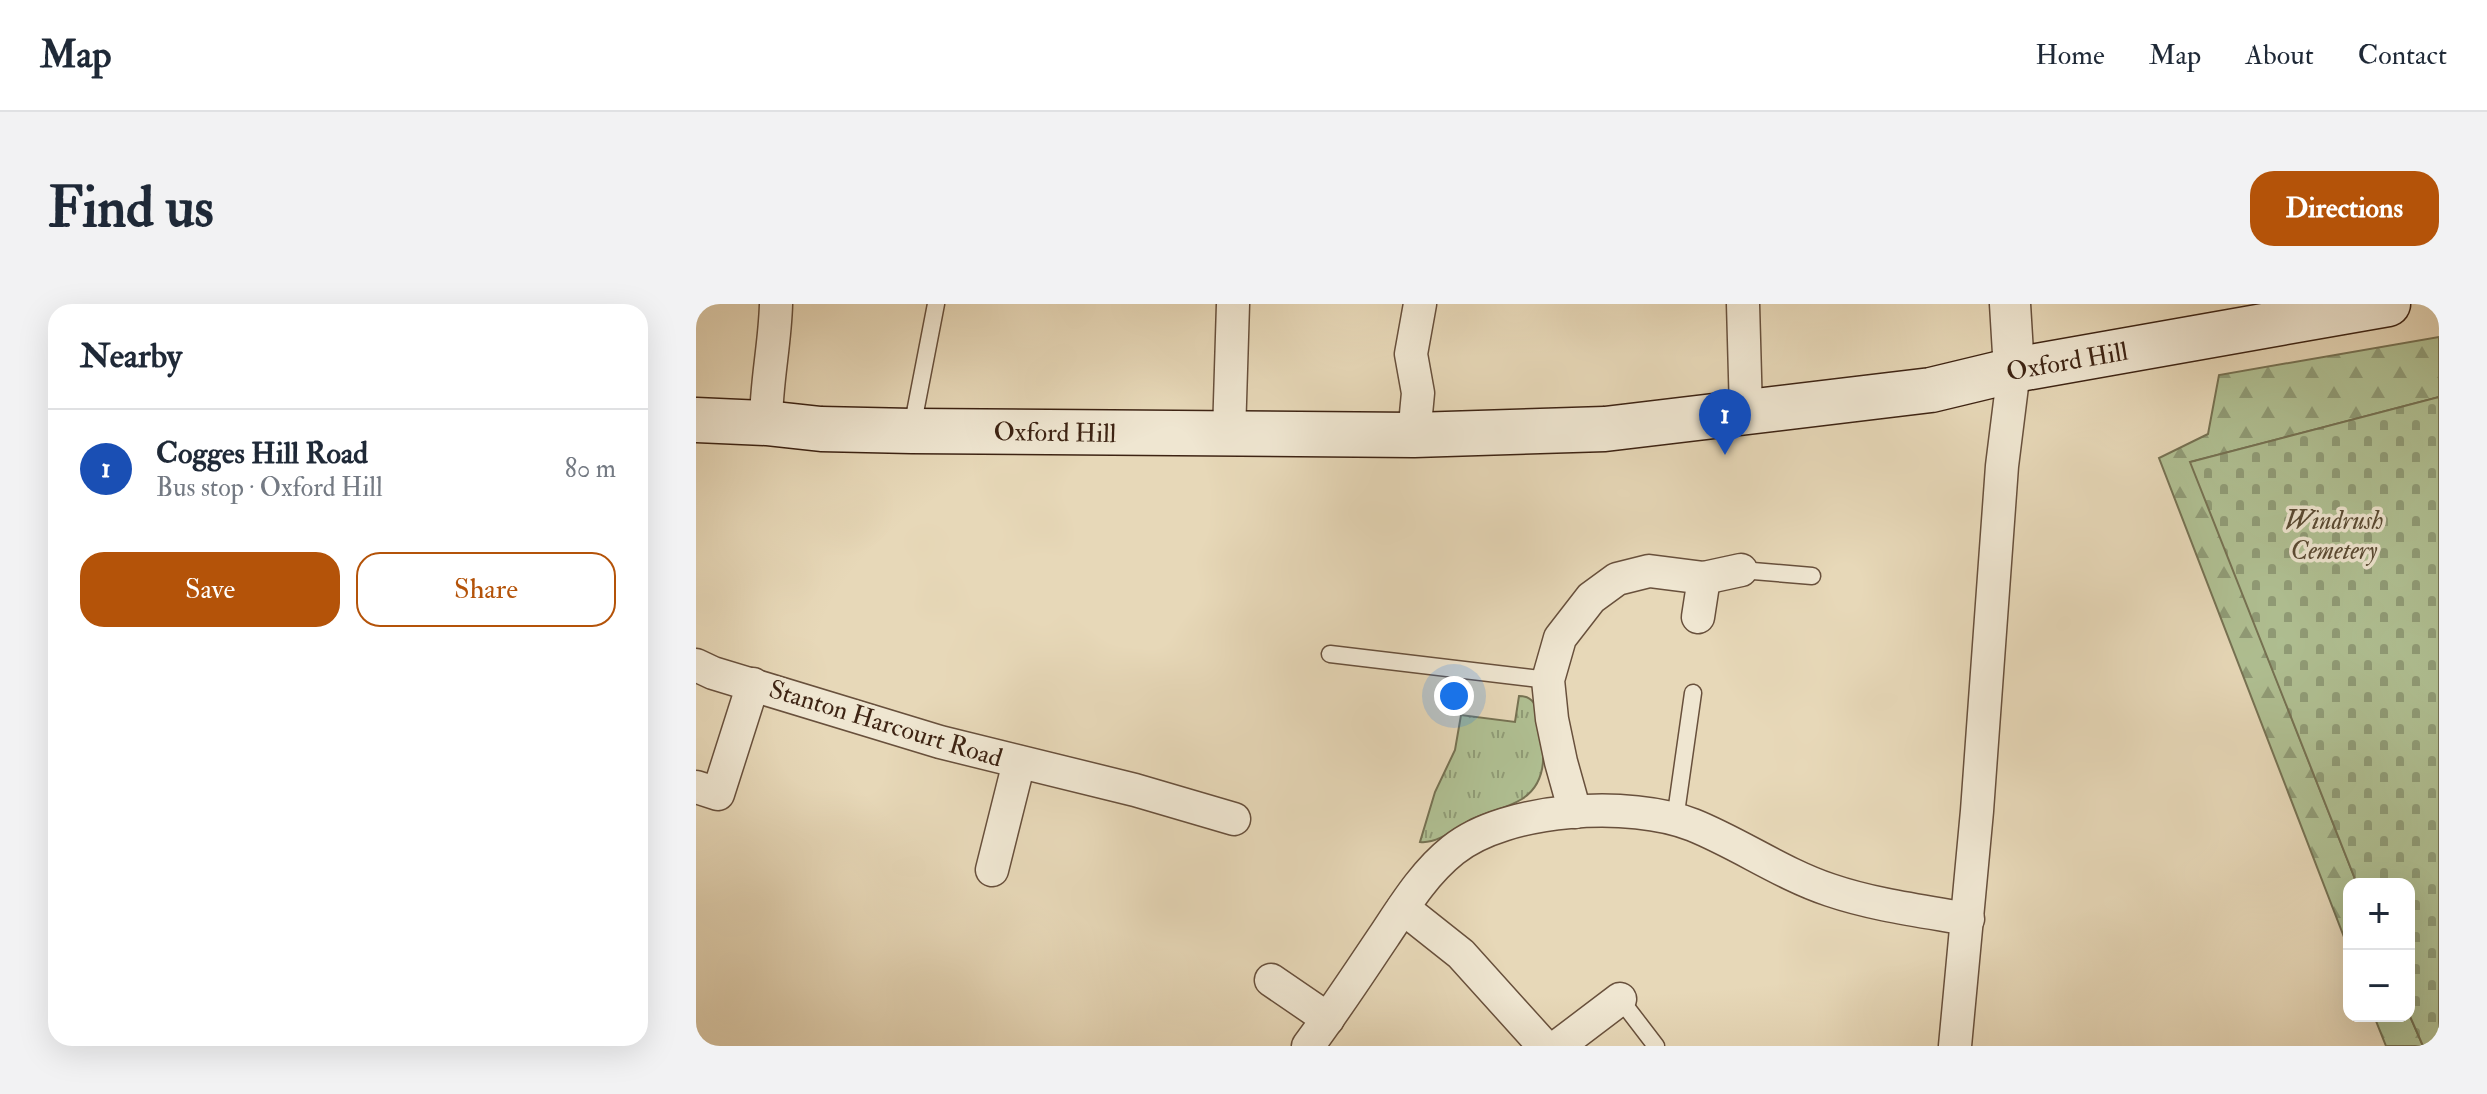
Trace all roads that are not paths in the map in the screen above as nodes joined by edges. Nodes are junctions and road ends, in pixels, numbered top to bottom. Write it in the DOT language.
graph roads {
  1 [pos="776,304"];
  2 [pos="936,304"];
  3 [pos="1233,304"];
  4 [pos="1420,304"];
  5 [pos="1743,304"];
  6 [pos="2010,304"];
  7 [pos="2388,304"];
  8 [pos="2014,370"];
  9 [pos="1746,412"];
  10 [pos="696,420"];
  11 [pos="766,423"];
  12 [pos="912,431"];
  13 [pos="1229,434"];
  14 [pos="1414,435"];
  15 [pos="1741,570"];
  16 [pos="1812,576"];
  17 [pos="1704,578"];
  18 [pos="1698,617"];
  19 [pos="1330,654"];
  20 [pos="696,665"];
  21 [pos="1548,680"];
  22 [pos="753,684"];
  23 [pos="1693,693"];
  24 [pos="1019,762"];
  25 [pos="696,787"];
  26 [pos="1575,812"];
  27 [pos="1234,819"];
  28 [pos="1675,820"];
  29 [pos="992,870"];
  30 [pos="1403,908"];
  31 [pos="1968,919"];
  32 [pos="1271,980"];
  33 [pos="1620,999"];
  34 [pos="1328,1019"];
  35 [pos="1308,1046"];
  36 [pos="1544,1046"];
  37 [pos="1558,1046"];
  38 [pos="1656,1046"];
  39 [pos="1955,1046"];
  1 -- 11 [label="street"];
  2 -- 12 [label="lane"];
  3 -- 13 [label="street"];
  4 -- 14 [label="street"];
  5 -- 9 [label="street"];
  6 -- 8 [label="street"];
  7 -- 8 [label="main road, Oxford Hill"];
  8 -- 9 [label="main road, Oxford Hill"];
  8 -- 31 [label="street"];
  9 -- 14 [label="main road, Oxford Hill"];
  10 -- 11 [label="main road, Oxford Hill"];
  11 -- 12 [label="main road, Oxford Hill"];
  12 -- 13 [label="main road, Oxford Hill"];
  13 -- 14 [label="main road, Oxford Hill"];
  15 -- 16 [label="lane"];
  15 -- 17 [label="street"];
  17 -- 18 [label="street"];
  17 -- 21 [label="street"];
  19 -- 21 [label="lane"];
  20 -- 22 [label="street, Stanton Harcourt Road"];
  21 -- 26 [label="street"];
  22 -- 24 [label="street, Stanton Harcourt Road"];
  22 -- 25 [label="street, Stanton Harcourt Road"];
  23 -- 28 [label="lane"];
  24 -- 27 [label="street, Stanton Harcourt Road"];
  24 -- 29 [label="street, Stanton Harcourt Road"];
  26 -- 28 [label="street"];
  26 -- 30 [label="street"];
  28 -- 31 [label="street"];
  30 -- 34 [label="street"];
  30 -- 36 [label="street"];
  31 -- 39 [label="street"];
  32 -- 34 [label="street"];
  33 -- 37 [label="street"];
  33 -- 38 [label="lane"];
  34 -- 35 [label="street"];
}
